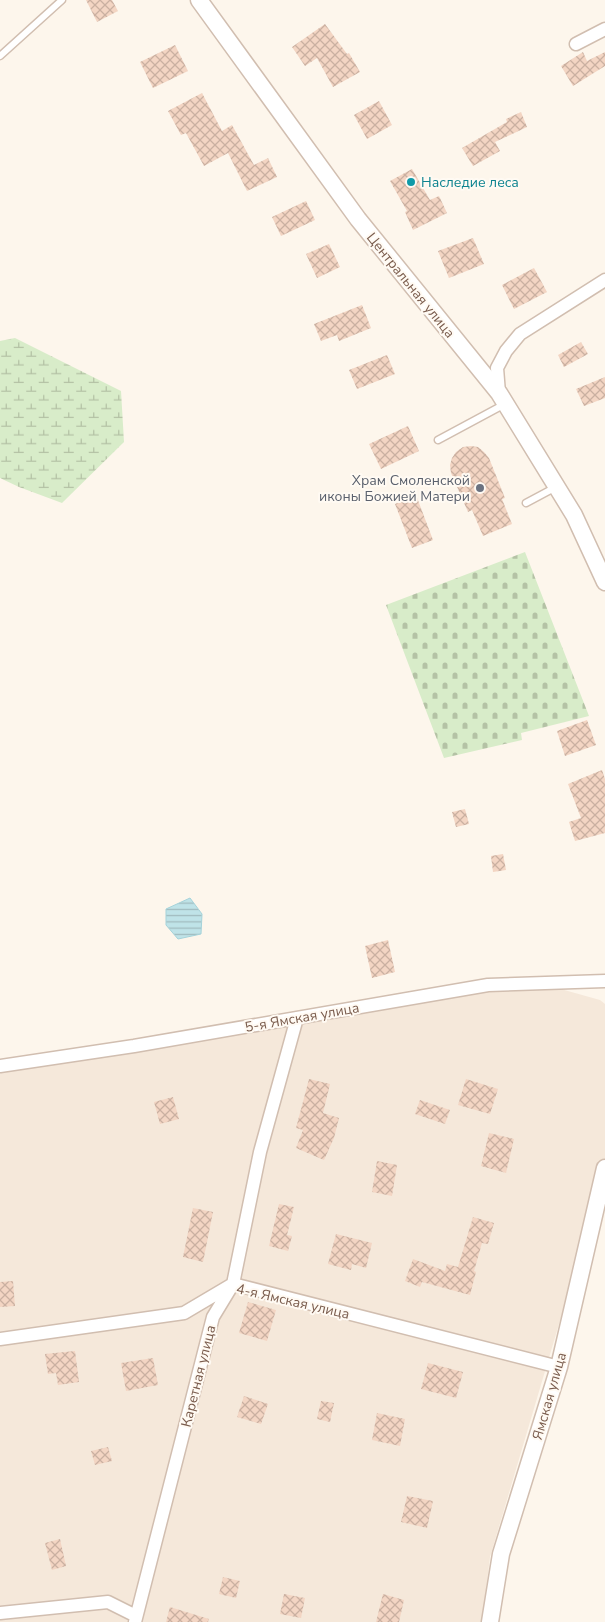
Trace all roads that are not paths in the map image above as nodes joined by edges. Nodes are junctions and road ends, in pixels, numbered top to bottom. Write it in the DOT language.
graph roads {
  1 [pos="62,0"];
  2 [pos="199,0"];
  3 [pos="605,29"];
  4 [pos="576,44"];
  5 [pos="0,56"];
  6 [pos="605,280"];
  7 [pos="502,398"];
  8 [pos="438,440"];
  9 [pos="556,487"];
  10 [pos="526,503"];
  11 [pos="605,582"];
  12 [pos="605,981"];
  13 [pos="297,1018"];
  14 [pos="0,1066"];
  15 [pos="605,1168"];
  16 [pos="233,1284"];
  17 [pos="0,1339"];
  18 [pos="559,1367"];
  19 [pos="0,1613"];
  20 [pos="136,1619"];
  21 [pos="490,1622"];
  1 -- 5 [label="lane"];
  2 -- 7 [label="street, Центральная улица"];
  3 -- 4 [label="street"];
  6 -- 7 [label="street"];
  7 -- 8 [label="lane"];
  7 -- 9 [label="street, Центральная улица"];
  9 -- 10 [label="lane"];
  9 -- 11 [label="street, Центральная улица"];
  12 -- 13 [label="street, 5-я Ямская улица"];
  13 -- 14 [label="street, 5-я Ямская улица"];
  13 -- 16 [label="street, Каретная улица"];
  15 -- 18 [label="street, Ямская улица"];
  16 -- 17 [label="street, 4-я Ямская улица"];
  16 -- 18 [label="street, 4-я Ямская улица"];
  16 -- 20 [label="street, Каретная улица"];
  18 -- 21 [label="street, Ямская улица"];
  19 -- 20 [label="street"];
}
